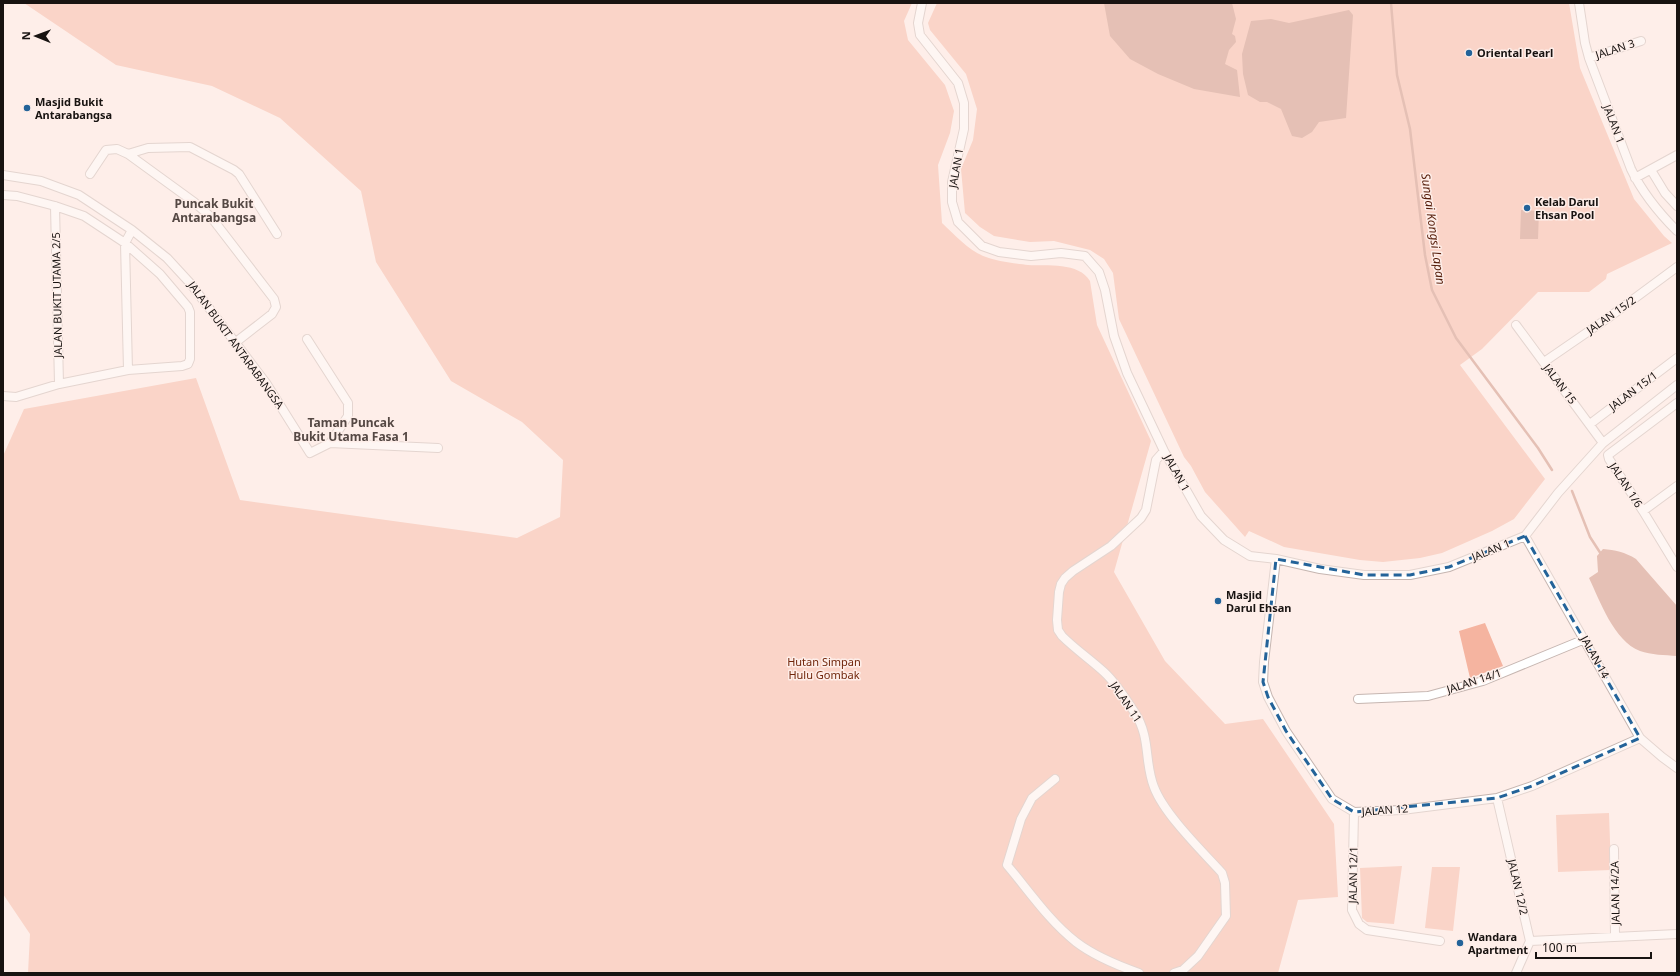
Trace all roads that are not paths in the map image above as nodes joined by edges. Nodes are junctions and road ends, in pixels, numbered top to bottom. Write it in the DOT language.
graph roads {
  1 [pos="922,3"];
  2 [pos="1579,3"];
  3 [pos="1641,41"];
  4 [pos="1589,58"];
  5 [pos="128,154"];
  6 [pos="1677,155"];
  7 [pos="1651,170"];
  8 [pos="90,174"];
  9 [pos="3,175"];
  10 [pos="1635,178"];
  11 [pos="3,195"];
  12 [pos="55,206"];
  13 [pos="1677,206"];
  14 [pos="132,230"];
  15 [pos="1677,231"];
  16 [pos="277,234"];
  17 [pos="125,243"];
  18 [pos="1677,267"];
  19 [pos="1516,325"];
  20 [pos="307,339"];
  21 [pos="236,342"];
  22 [pos="1677,358"];
  23 [pos="1544,362"];
  24 [pos="128,370"];
  25 [pos="59,384"];
  26 [pos="1676,389"];
  27 [pos="3,396"];
  28 [pos="1677,403"];
  29 [pos="1590,424"];
  30 [pos="330,443"];
  31 [pos="1603,443"];
  32 [pos="438,448"];
  33 [pos="1164,451"];
  34 [pos="1677,486"];
  35 [pos="1643,511"];
  36 [pos="1525,536"];
  37 [pos="1276,560"];
  38 [pos="1677,567"];
  39 [pos="1584,639"];
  40 [pos="1358,699"];
  41 [pos="1640,738"];
  42 [pos="1677,768"];
  43 [pos="1055,779"];
  44 [pos="1497,798"];
  45 [pos="1354,812"];
  46 [pos="1614,848"];
  47 [pos="1677,934"];
  48 [pos="1615,937"];
  49 [pos="1440,941"];
  50 [pos="1530,941"];
  51 [pos="1139,973"];
  52 [pos="1174,973"];
  53 [pos="1516,973"];
  1 -- 33 [label="street, JALAN 1"];
  2 -- 4 [label="street, JALAN 1"];
  3 -- 4 [label="street, JALAN 3"];
  4 -- 10 [label="street, JALAN 1"];
  5 -- 8 [label="street"];
  5 -- 16 [label="street"];
  5 -- 21 [label="street"];
  6 -- 7 [label="street"];
  7 -- 10 [label="street"];
  7 -- 13 [label="street"];
  9 -- 14 [label="street, JALAN BUKIT ANTARABANGSA"];
  10 -- 15 [label="street, JALAN 1"];
  11 -- 12 [label="street"];
  12 -- 17 [label="street"];
  12 -- 25 [label="street, JALAN BUKIT UTAMA 2/5"];
  14 -- 17 [label="street"];
  14 -- 21 [label="street, JALAN BUKIT ANTARABANGSA"];
  17 -- 24 [label="street"];
  17 -- 24 [label="street"];
  18 -- 23 [label="street, JALAN 15/2"];
  19 -- 23 [label="street, JALAN 15"];
  20 -- 30 [label="street"];
  21 -- 30 [label="street, JALAN BUKIT ANTARABANGSA"];
  22 -- 29 [label="street, JALAN 15/1"];
  23 -- 29 [label="street, JALAN 15"];
  24 -- 25 [label="street"];
  25 -- 27 [label="street"];
  26 -- 31 [label="street"];
  28 -- 35 [label="street, JALAN 1/6"];
  29 -- 31 [label="street, JALAN 15"];
  30 -- 32 [label="street"];
  31 -- 36 [label="street"];
  33 -- 37 [label="street, JALAN 1"];
  33 -- 52 [label="street, JALAN 11"];
  34 -- 35 [label="street"];
  35 -- 38 [label="street, JALAN 1/6"];
  36 -- 37 [label="street, JALAN 1"];
  36 -- 39 [label="street, JALAN 14"];
  37 -- 45 [label="street, JALAN 12"];
  39 -- 40 [label="street, JALAN 14/1"];
  39 -- 41 [label="street, JALAN 14"];
  41 -- 42 [label="street, JALAN 14"];
  41 -- 44 [label="street, JALAN 12"];
  43 -- 51 [label="street"];
  44 -- 45 [label="street, JALAN 12"];
  44 -- 50 [label="street, JALAN 12/2"];
  45 -- 49 [label="street, JALAN 12/1"];
  46 -- 48 [label="street, JALAN 14/2A"];
  47 -- 48 [label="street"];
  48 -- 50 [label="street"];
  50 -- 53 [label="street"];
}
